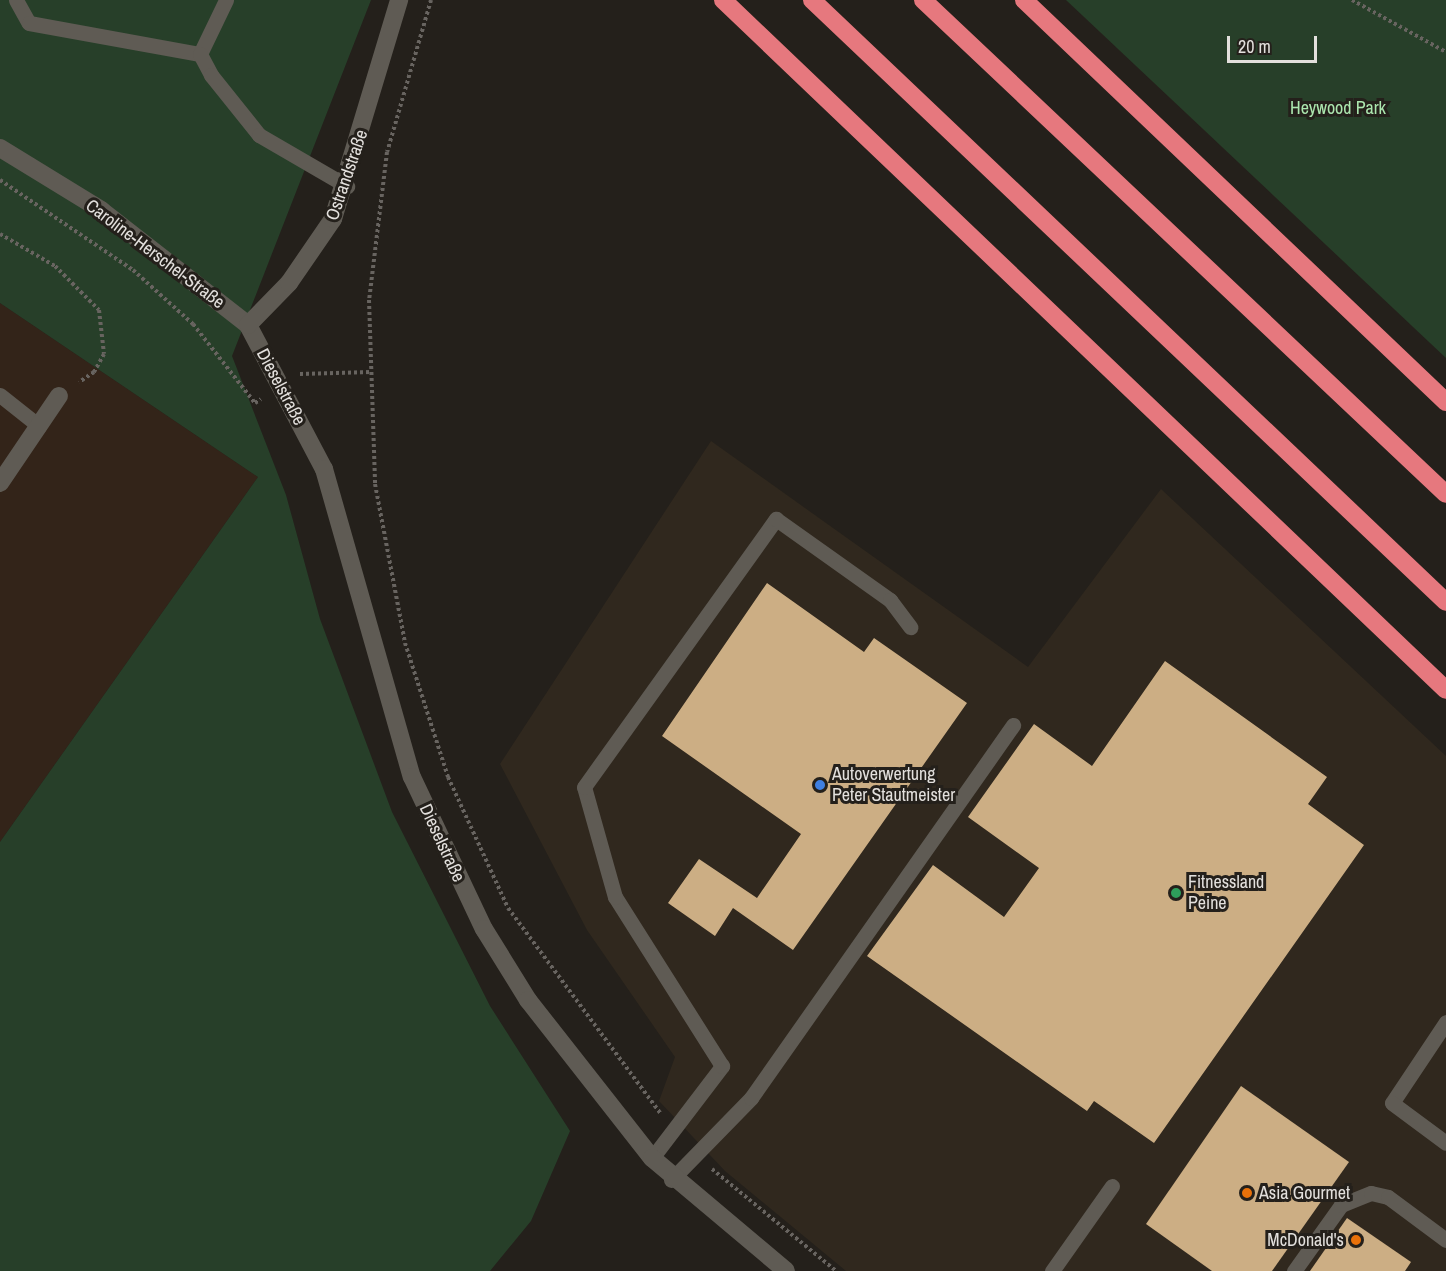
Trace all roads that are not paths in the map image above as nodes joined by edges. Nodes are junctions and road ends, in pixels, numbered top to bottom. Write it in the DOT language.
graph roads {
  1 [pos="16,0"];
  2 [pos="226,0"];
  3 [pos="399,0"];
  4 [pos="723,0"];
  5 [pos="812,0"];
  6 [pos="923,0"];
  7 [pos="1024,0"];
  8 [pos="200,54"];
  9 [pos="0,148"];
  10 [pos="347,186"];
  11 [pos="248,325"];
  12 [pos="0,395"];
  13 [pos="59,396"];
  14 [pos="1446,402"];
  15 [pos="39,426"];
  16 [pos="0,483"];
  17 [pos="1446,494"];
  18 [pos="1446,602"];
  19 [pos="910,627"];
  20 [pos="1446,690"];
  21 [pos="1013,726"];
  22 [pos="1446,1022"];
  23 [pos="1446,1143"];
  24 [pos="652,1158"];
  25 [pos="671,1180"];
  26 [pos="1112,1186"];
  27 [pos="1446,1240"];
  28 [pos="786,1271"];
  29 [pos="1052,1271"];
  30 [pos="1294,1271"];
  1 -- 8 [label="lane"];
  2 -- 8 [label="lane"];
  3 -- 10 [label="street, Ostrandstraße"];
  4 -- 20 [label="highway"];
  5 -- 18 [label="highway"];
  6 -- 17 [label="highway"];
  7 -- 14 [label="highway"];
  8 -- 10 [label="lane"];
  9 -- 11 [label="street, Caroline-Herschel-Straße"];
  10 -- 11 [label="street, Ostrandstraße"];
  11 -- 24 [label="street, Dieselstraße"];
  12 -- 15 [label="lane"];
  13 -- 15 [label="street"];
  15 -- 16 [label="street"];
  19 -- 24 [label="lane"];
  21 -- 25 [label="lane"];
  22 -- 23 [label="lane"];
  24 -- 25 [label="street, Dieselstraße"];
  25 -- 28 [label="street, Dieselstraße"];
  26 -- 29 [label="lane"];
  27 -- 30 [label="lane"];
}
